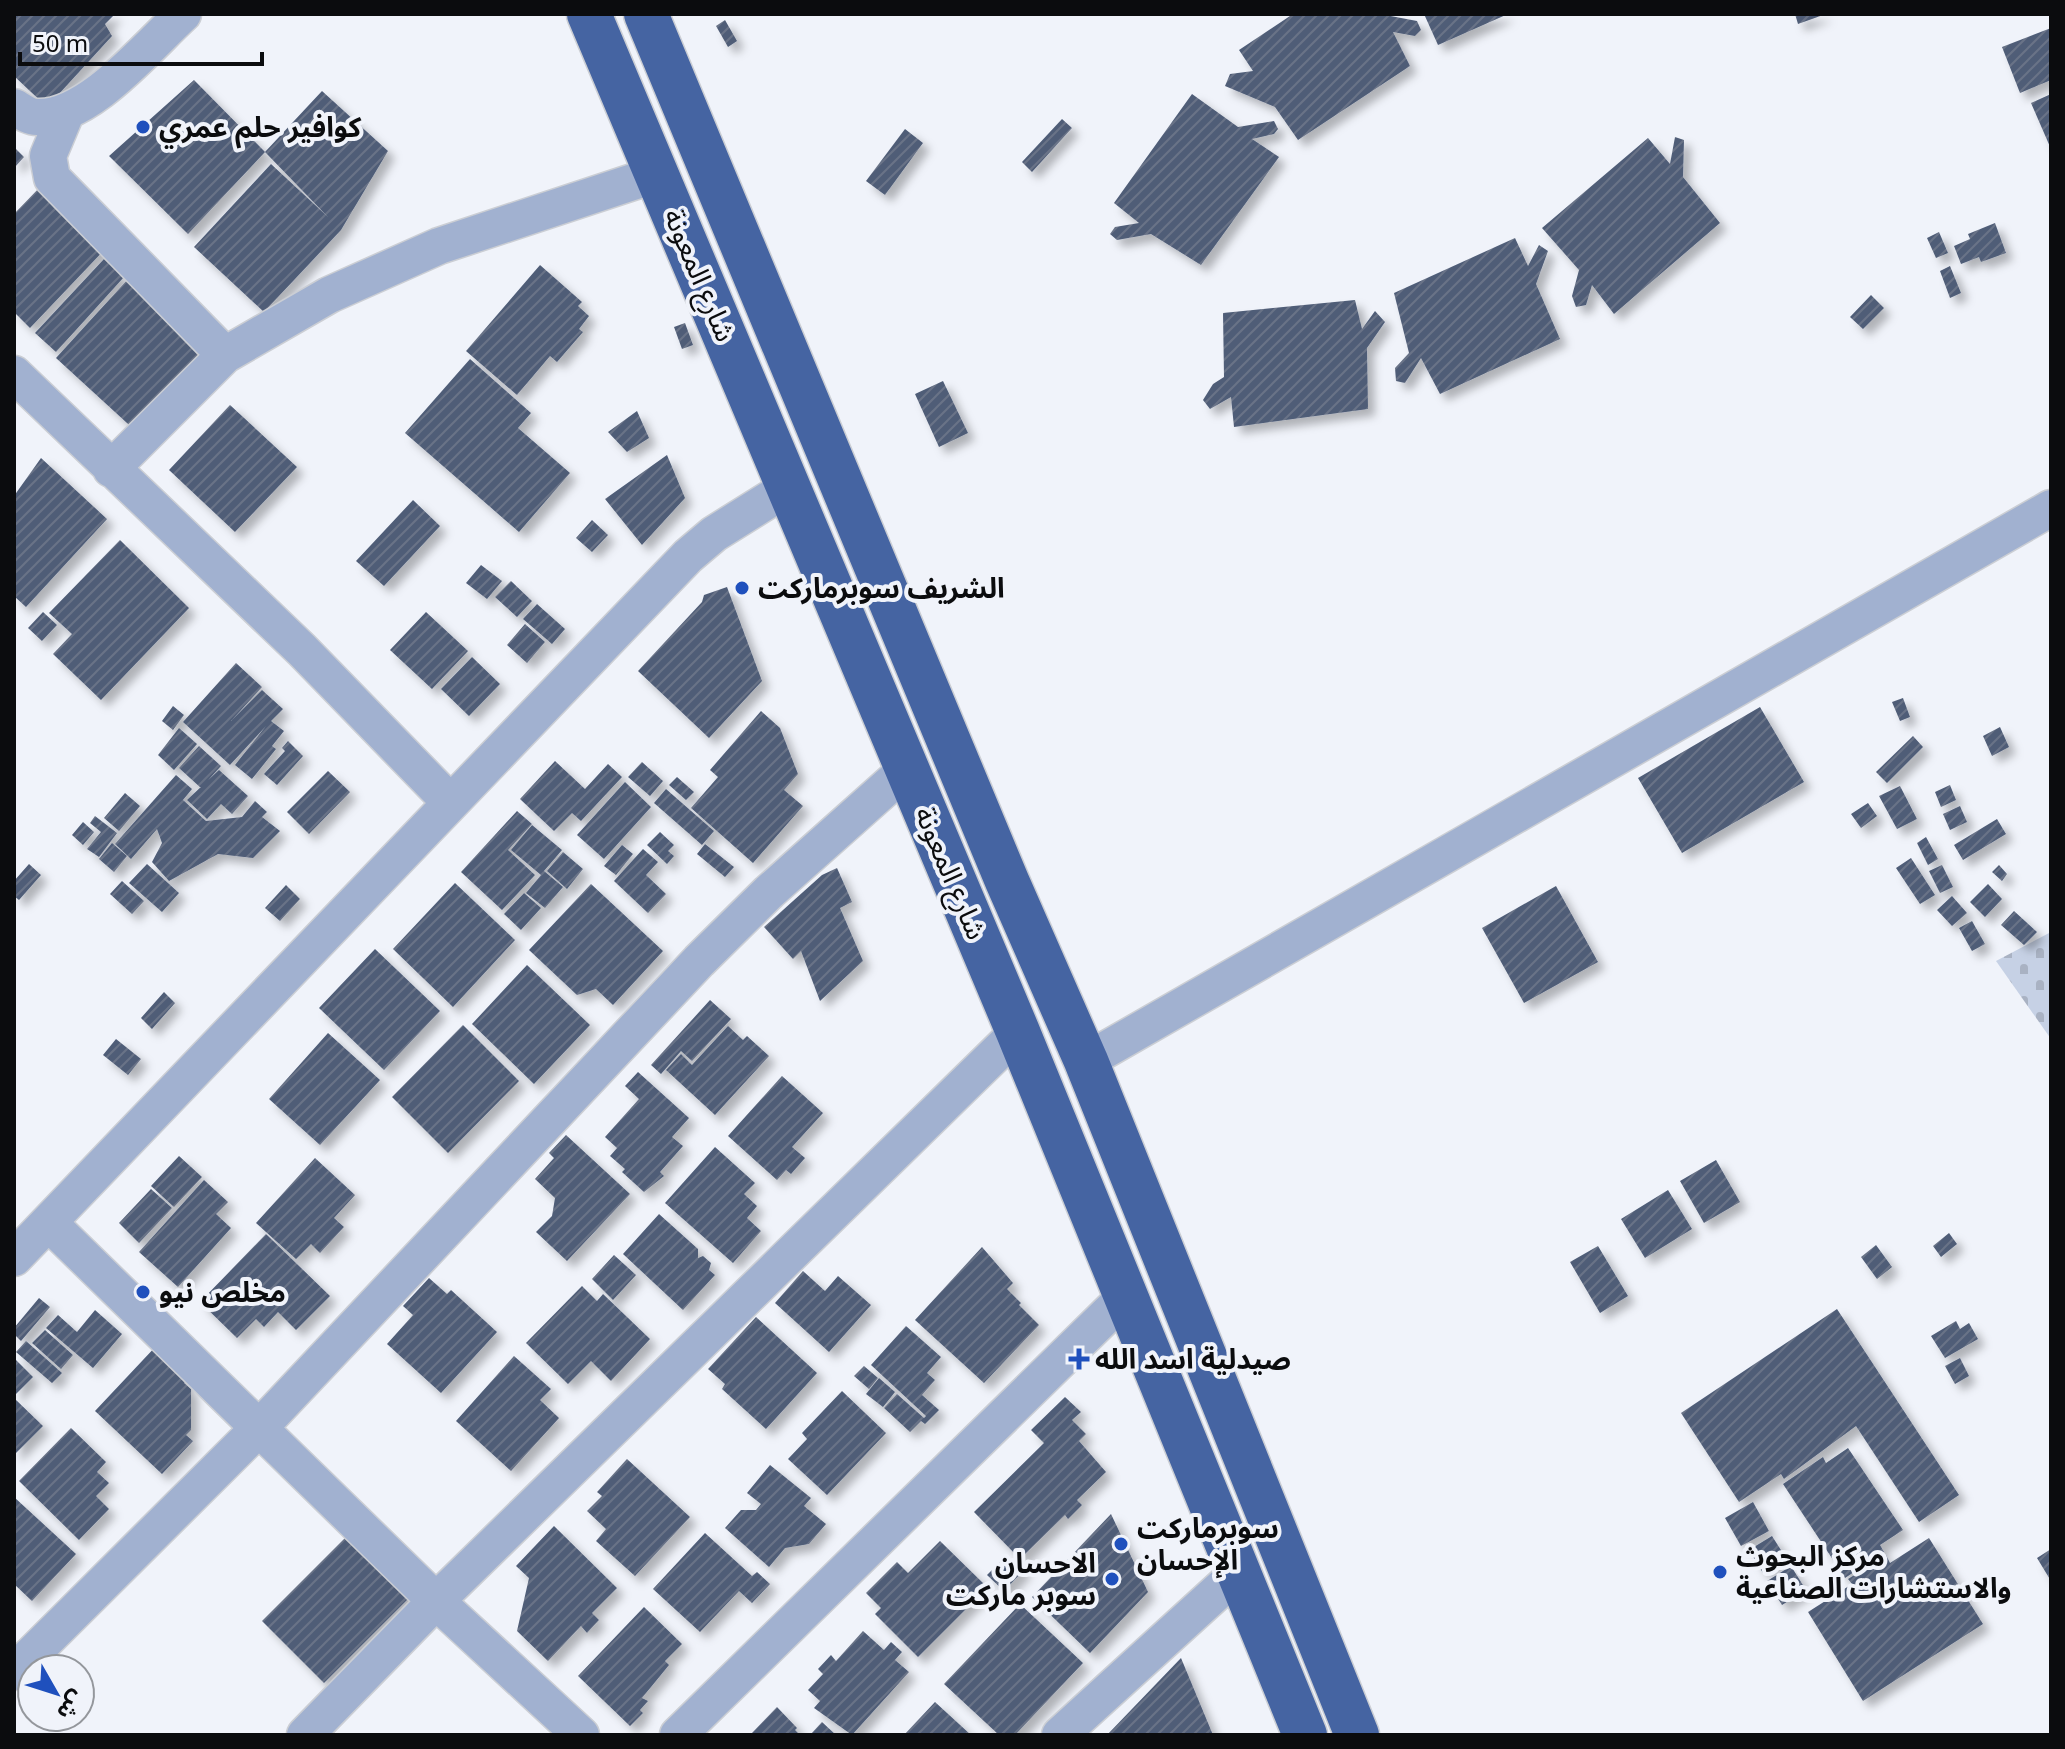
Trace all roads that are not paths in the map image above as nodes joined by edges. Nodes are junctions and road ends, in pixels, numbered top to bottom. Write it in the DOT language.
graph roads {
  1 [pos="183,14"];
  2 [pos="589,14"];
  3 [pos="646,14"];
  4 [pos="14,107"];
  5 [pos="66,113"];
  6 [pos="657,174"];
  7 [pos="225,355"];
  8 [pos="14,374"];
  9 [pos="111,469"];
  10 [pos="789,487"];
  11 [pos="2051,508"];
  12 [pos="907,769"];
  13 [pos="449,801"];
  14 [pos="1018,1032"];
  15 [pos="1086,1061"];
  16 [pos="49,1223"];
  17 [pos="14,1258"];
  18 [pos="1126,1296"];
  19 [pos="261,1426"];
  20 [pos="1239,1572"];
  21 [pos="436,1601"];
  22 [pos="14,1672"];
  23 [pos="305,1735"];
  24 [pos="581,1735"];
  25 [pos="678,1735"];
  26 [pos="1060,1735"];
  27 [pos="1305,1735"];
  28 [pos="1357,1735"];
  1 -- 5 [label="street"];
  2 -- 6 [label="highway, شارع المعونة"];
  3 -- 15 [label="highway, شارع المعونة"];
  4 -- 5 [label="street"];
  5 -- 7 [label="street"];
  6 -- 7 [label="street"];
  6 -- 10 [label="highway, شارع المعونة"];
  7 -- 9 [label="street"];
  8 -- 9 [label="street"];
  9 -- 13 [label="street"];
  10 -- 12 [label="highway, شارع المعونة"];
  10 -- 13 [label="street"];
  11 -- 15 [label="street"];
  12 -- 14 [label="highway, شارع المعونة"];
  12 -- 19 [label="street"];
  13 -- 16 [label="street"];
  14 -- 18 [label="highway, شارع المعونة"];
  14 -- 21 [label="street"];
  15 -- 28 [label="highway, شارع المعونة"];
  16 -- 17 [label="street"];
  16 -- 19 [label="street"];
  18 -- 20 [label="highway, شارع المعونة"];
  18 -- 25 [label="street"];
  19 -- 21 [label="street"];
  19 -- 22 [label="street"];
  20 -- 26 [label="street"];
  20 -- 27 [label="highway, شارع المعونة"];
  21 -- 23 [label="street"];
  21 -- 24 [label="street"];
}
